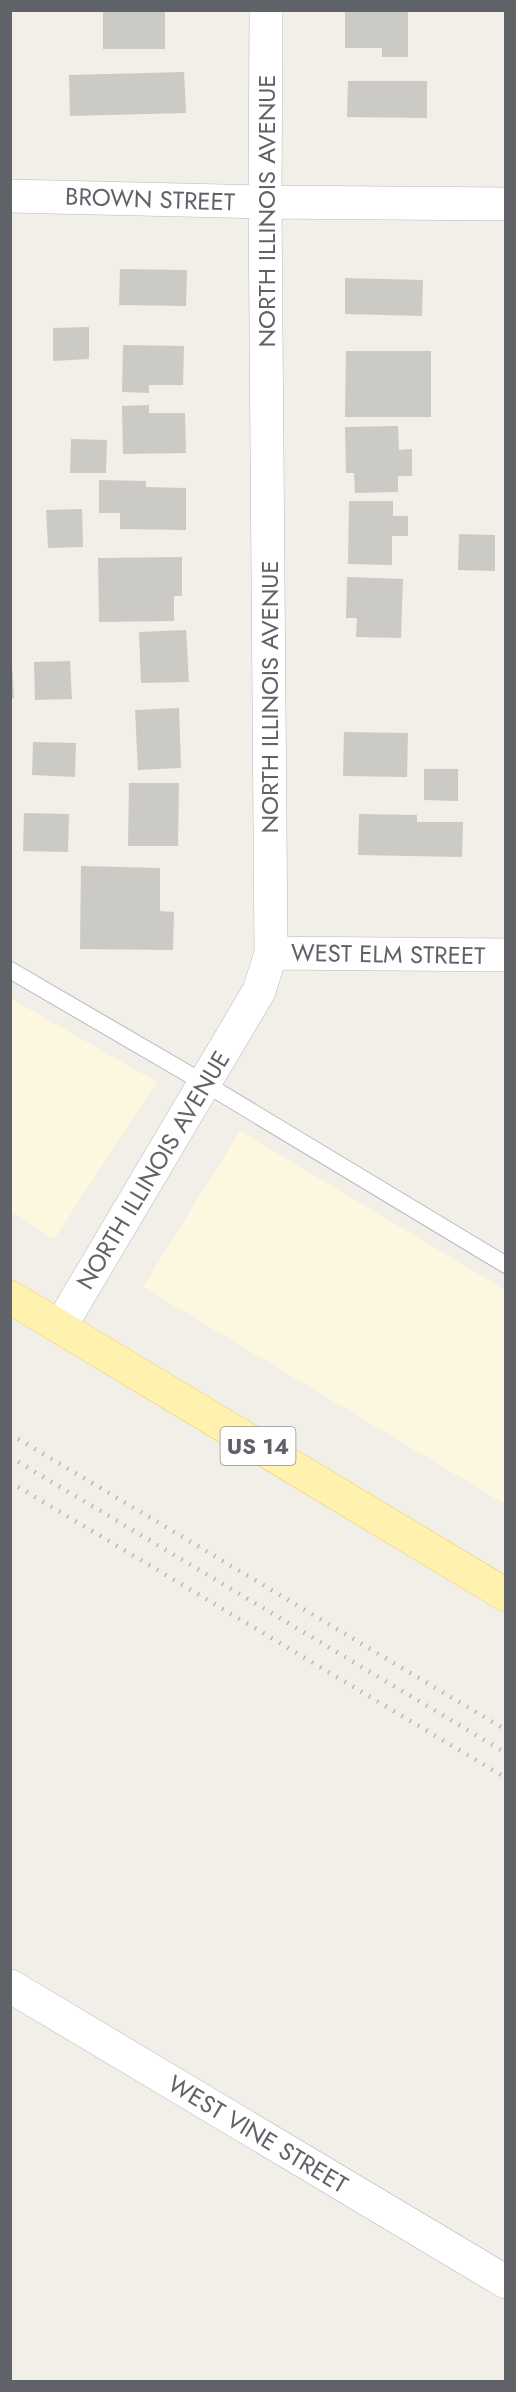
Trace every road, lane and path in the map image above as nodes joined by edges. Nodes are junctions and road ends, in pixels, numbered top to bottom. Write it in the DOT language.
graph roads {
  1 [pos="266,10"];
  2 [pos="10,196"];
  3 [pos="265,202"];
  4 [pos="506,204"];
  5 [pos="271,953"];
  6 [pos="506,955"];
  7 [pos="10,970"];
  8 [pos="204,1083"];
  9 [pos="506,1265"];
  10 [pos="10,1298"];
  11 [pos="60,1327"];
  12 [pos="504,1590"];
  13 [pos="10,1986"];
  14 [pos="506,2282"];
  1 -- 3 [label="street, NORTH ILLINOIS AVENUE"];
  2 -- 3 [label="street, BROWN STREET"];
  3 -- 4 [label="street, BROWN STREET"];
  3 -- 5 [label="street, NORTH ILLINOIS AVENUE"];
  5 -- 6 [label="street, WEST ELM STREET"];
  5 -- 8 [label="street, NORTH ILLINOIS AVENUE"];
  7 -- 8 [label="lane"];
  8 -- 9 [label="lane"];
  8 -- 11 [label="street, NORTH ILLINOIS AVENUE"];
  10 -- 11 [label="main road, US 14"];
  11 -- 12 [label="main road, US 14"];
  13 -- 14 [label="street, WEST VINE STREET"];
}
